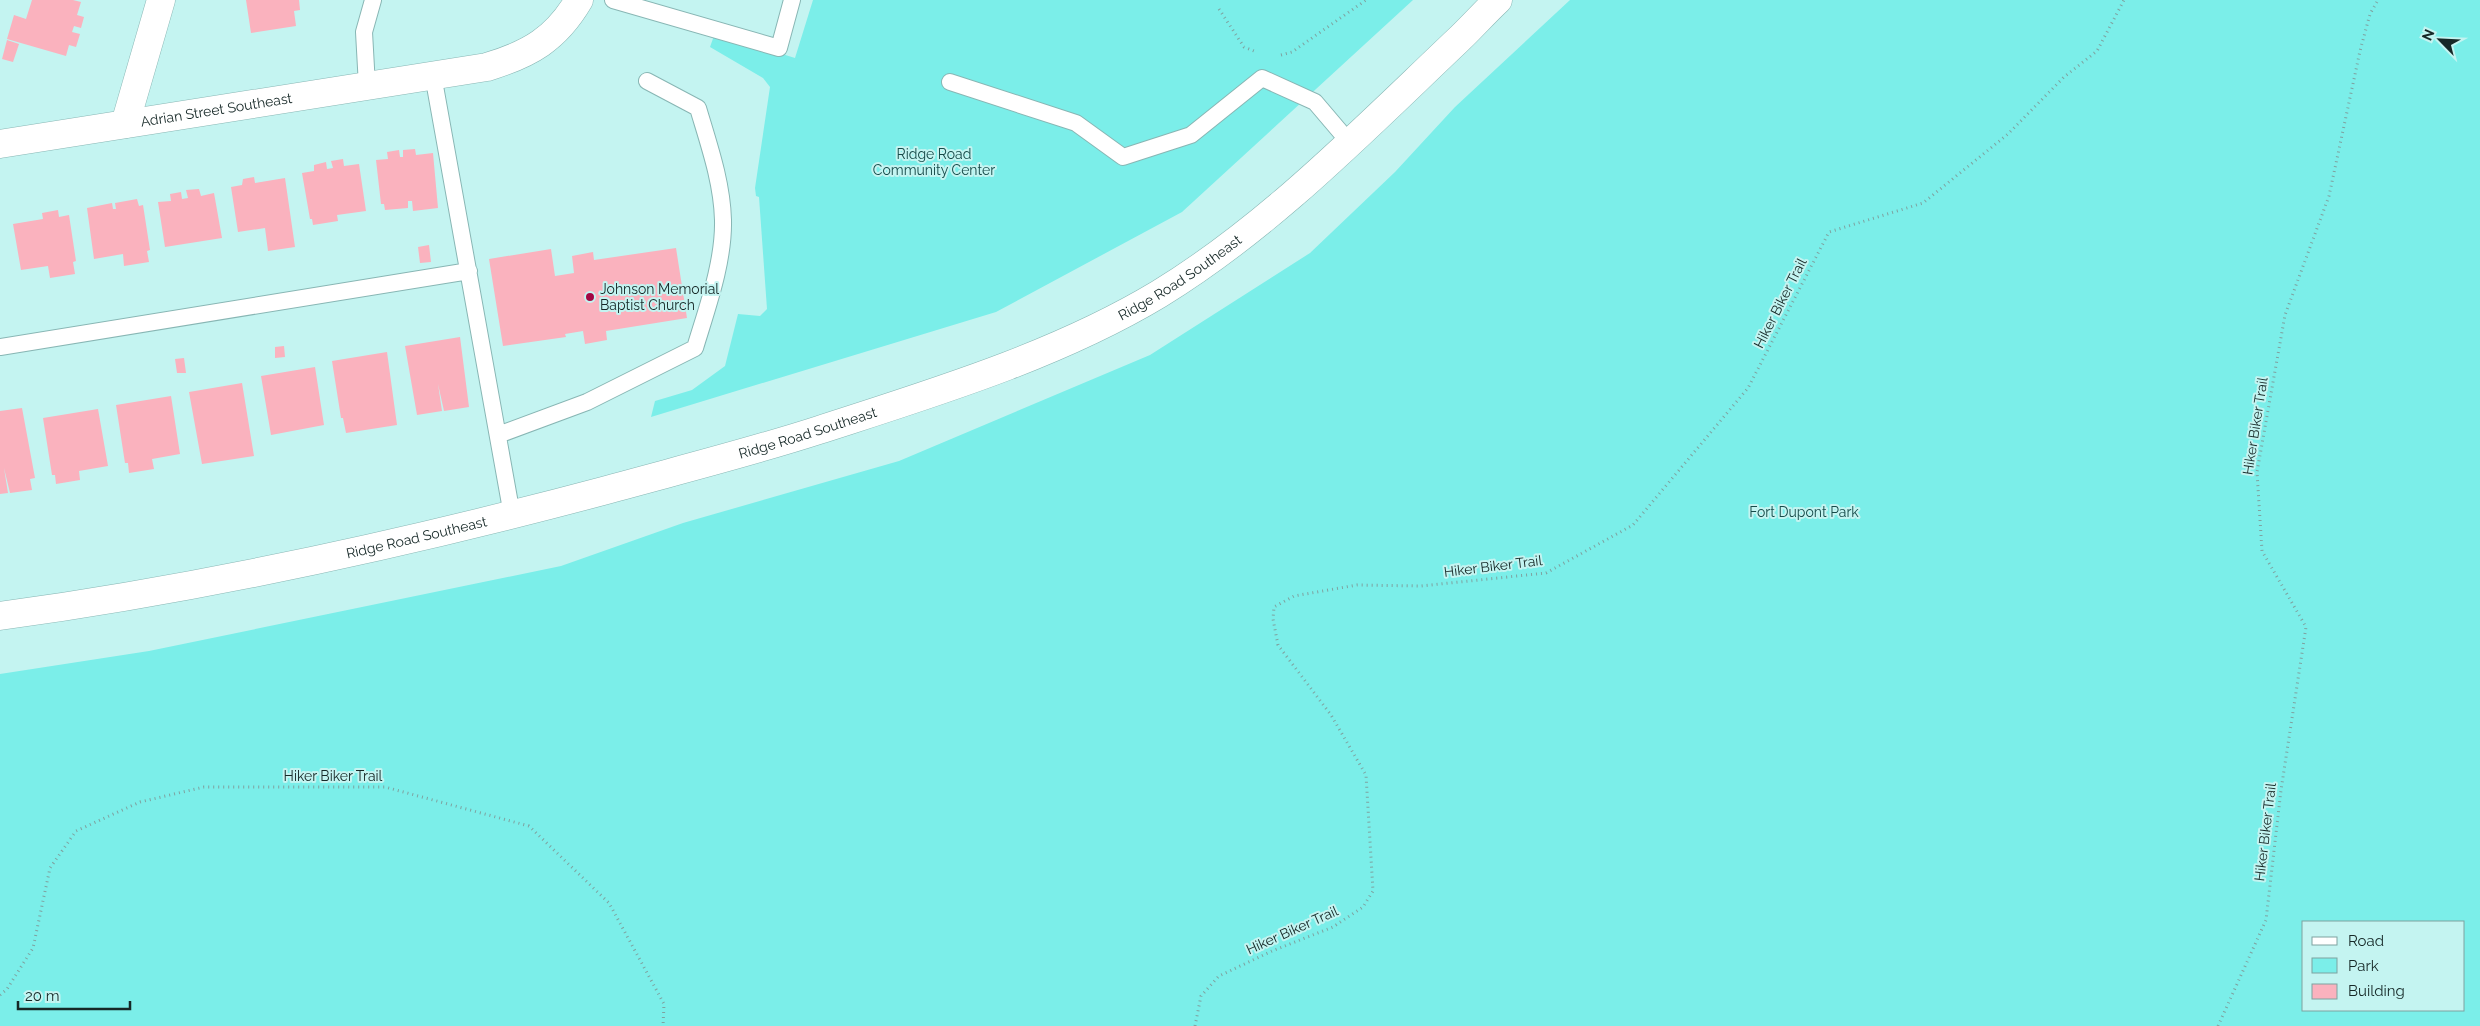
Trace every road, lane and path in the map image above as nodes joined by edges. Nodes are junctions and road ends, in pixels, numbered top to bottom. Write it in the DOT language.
graph roads {
  1 [pos="161,0"];
  2 [pos="374,0"];
  3 [pos="579,0"];
  4 [pos="613,0"];
  5 [pos="792,0"];
  6 [pos="1366,0"];
  7 [pos="1498,0"];
  8 [pos="2124,0"];
  9 [pos="2378,0"];
  10 [pos="1219,9"];
  11 [pos="1259,54"];
  12 [pos="1275,56"];
  13 [pos="433,75"];
  14 [pos="647,81"];
  15 [pos="950,82"];
  16 [pos="367,86"];
  17 [pos="126,124"];
  18 [pos="1349,142"];
  19 [pos="0,144"];
  20 [pos="469,271"];
  21 [pos="0,347"];
  22 [pos="498,435"];
  23 [pos="512,515"];
  24 [pos="0,616"];
  25 [pos="0,996"];
  26 [pos="663,1026"];
  27 [pos="1195,1026"];
  28 [pos="2218,1026"];
  1 -- 17 [label="main road"];
  2 -- 16 [label="lane"];
  3 -- 13 [label="main road, Adrian Street Southeast"];
  4 -- 5 [label="lane"];
  6 -- 12 [label="path"];
  7 -- 18 [label="main road, Ridge Road Southeast"];
  8 -- 27 [label="path, Hiker Biker Trail"];
  9 -- 28 [label="path, Hiker Biker Trail"];
  10 -- 11 [label="path"];
  13 -- 16 [label="main road, Adrian Street Southeast"];
  13 -- 20 [label="lane"];
  14 -- 22 [label="lane"];
  15 -- 18 [label="lane"];
  16 -- 17 [label="main road, Adrian Street Southeast"];
  17 -- 19 [label="main road, Adrian Street Southeast"];
  18 -- 23 [label="main road, Ridge Road Southeast"];
  20 -- 21 [label="lane"];
  20 -- 22 [label="lane"];
  22 -- 23 [label="lane"];
  23 -- 24 [label="main road, Ridge Road Southeast"];
  25 -- 26 [label="path, Hiker Biker Trail"];
}
